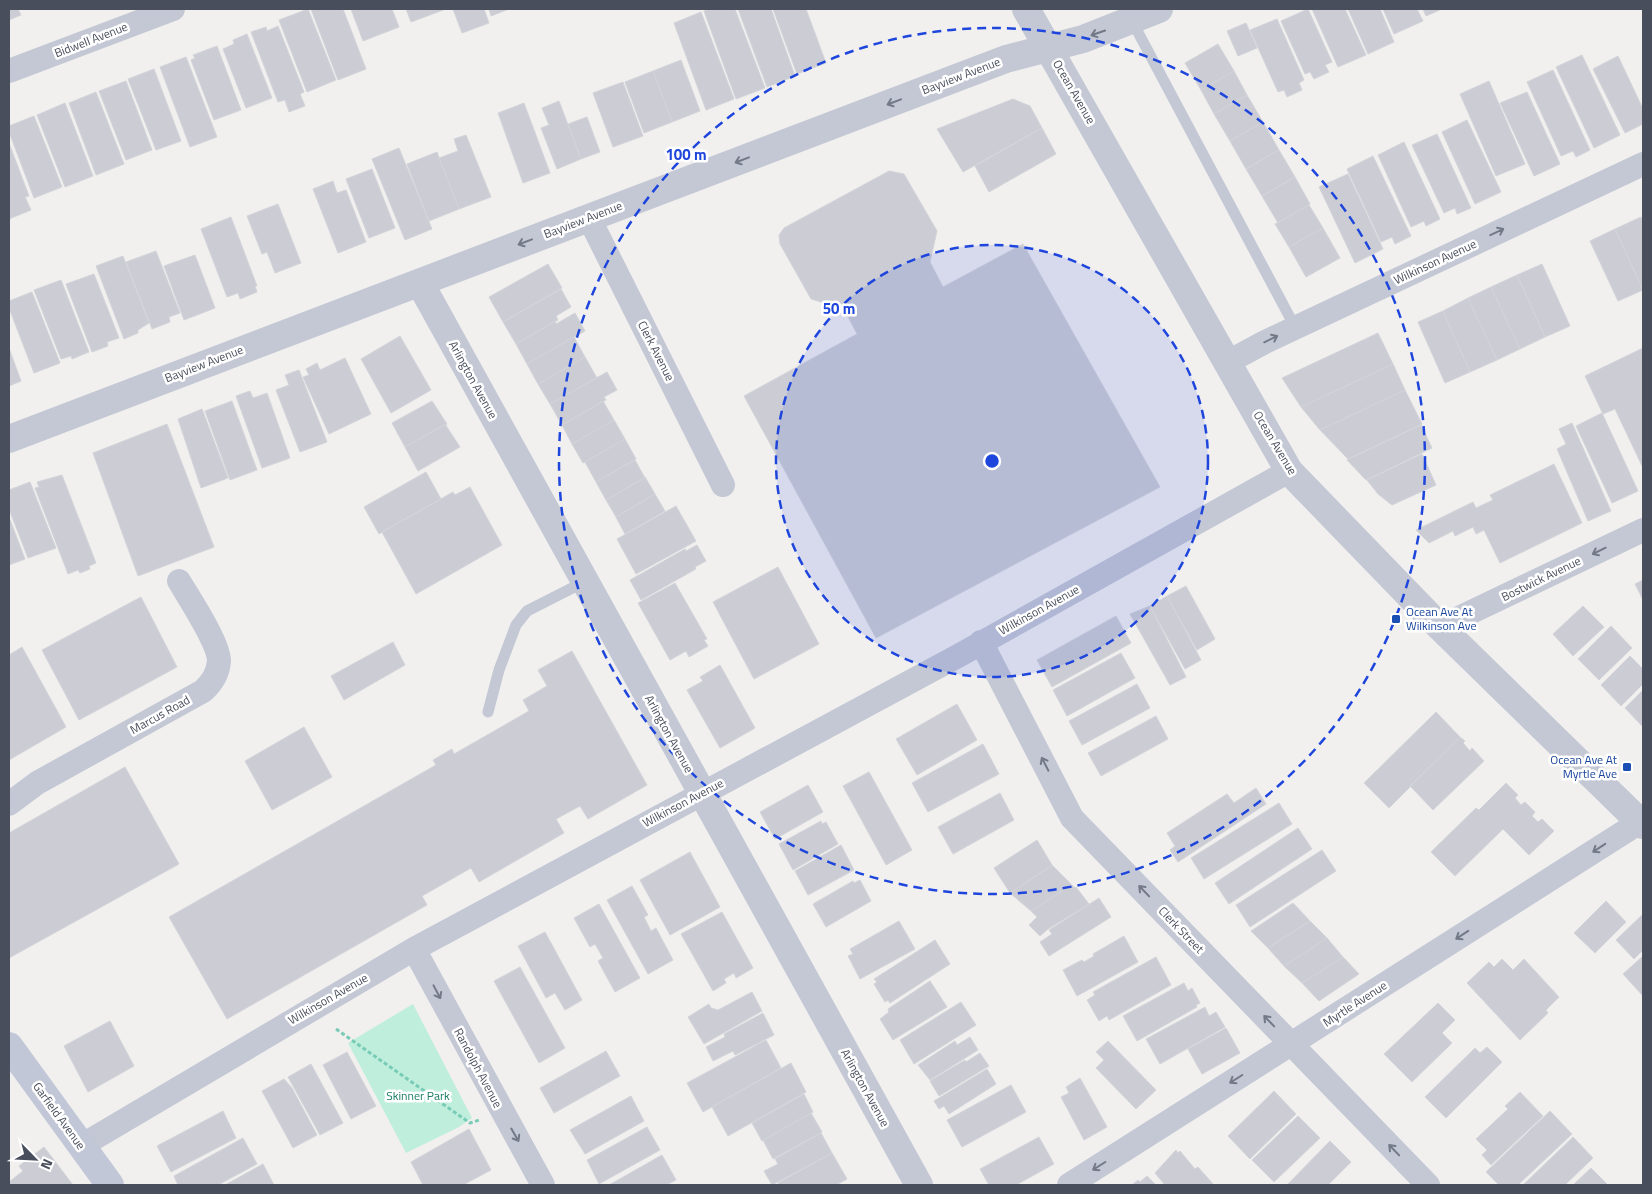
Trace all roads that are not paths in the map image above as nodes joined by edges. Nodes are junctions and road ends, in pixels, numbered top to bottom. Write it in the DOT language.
graph roads {
  1 [pos="173,9"];
  2 [pos="1026,9"];
  3 [pos="1159,9"];
  4 [pos="1132,21"];
  5 [pos="1049,48"];
  6 [pos="9,71"];
  7 [pos="1643,164"];
  8 [pos="589,218"];
  9 [pos="420,282"];
  10 [pos="1295,327"];
  11 [pos="1228,362"];
  12 [pos="9,439"];
  13 [pos="1289,471"];
  14 [pos="723,485"];
  15 [pos="1643,530"];
  16 [pos="179,581"];
  17 [pos="584,582"];
  18 [pos="1440,627"];
  19 [pos="981,642"];
  20 [pos="488,712"];
  21 [pos="701,793"];
  22 [pos="9,804"];
  23 [pos="1642,823"];
  24 [pos="414,949"];
  25 [pos="1292,1044"];
  26 [pos="9,1046"];
  27 [pos="82,1146"];
  28 [pos="110,1185"];
  29 [pos="543,1185"];
  30 [pos="919,1185"];
  31 [pos="1069,1185"];
  32 [pos="1428,1185"];
  1 -- 6 [label="street, Bidwell Avenue"];
  2 -- 5 [label="street, Ocean Avenue"];
  3 -- 4 [label="street, Bayview Avenue"];
  4 -- 5 [label="street, Bayview Avenue, one-way"];
  4 -- 10 [label="lane"];
  5 -- 8 [label="street, Bayview Avenue, one-way"];
  5 -- 11 [label="street, Ocean Avenue"];
  10 -- 7 [label="street, Wilkinson Avenue, one-way"];
  8 -- 9 [label="street, Bayview Avenue, one-way"];
  8 -- 14 [label="street, Clerk Avenue"];
  9 -- 12 [label="street, Bayview Avenue"];
  9 -- 17 [label="street, Arlington Avenue"];
  11 -- 10 [label="street, Wilkinson Avenue, one-way"];
  11 -- 13 [label="street, Ocean Avenue"];
  13 -- 18 [label="street, Ocean Avenue"];
  13 -- 19 [label="street, Wilkinson Avenue"];
  15 -- 18 [label="street, Bostwick Avenue, one-way"];
  16 -- 22 [label="street, Marcus Road"];
  17 -- 20 [label="lane"];
  17 -- 21 [label="street, Arlington Avenue"];
  18 -- 23 [label="street, Ocean Avenue"];
  19 -- 21 [label="street, Wilkinson Avenue"];
  25 -- 19 [label="street, Clerk Street, one-way"];
  21 -- 24 [label="street, Wilkinson Avenue"];
  21 -- 30 [label="street, Arlington Avenue"];
  23 -- 25 [label="street, Myrtle Avenue, one-way"];
  24 -- 27 [label="street, Wilkinson Avenue"];
  24 -- 29 [label="street, Randolph Avenue, one-way"];
  25 -- 31 [label="street, Myrtle Avenue, one-way"];
  32 -- 25 [label="street, Clerk Street, one-way"];
  26 -- 27 [label="main road, Garfield Avenue"];
  27 -- 28 [label="main road, Garfield Avenue"];
}
